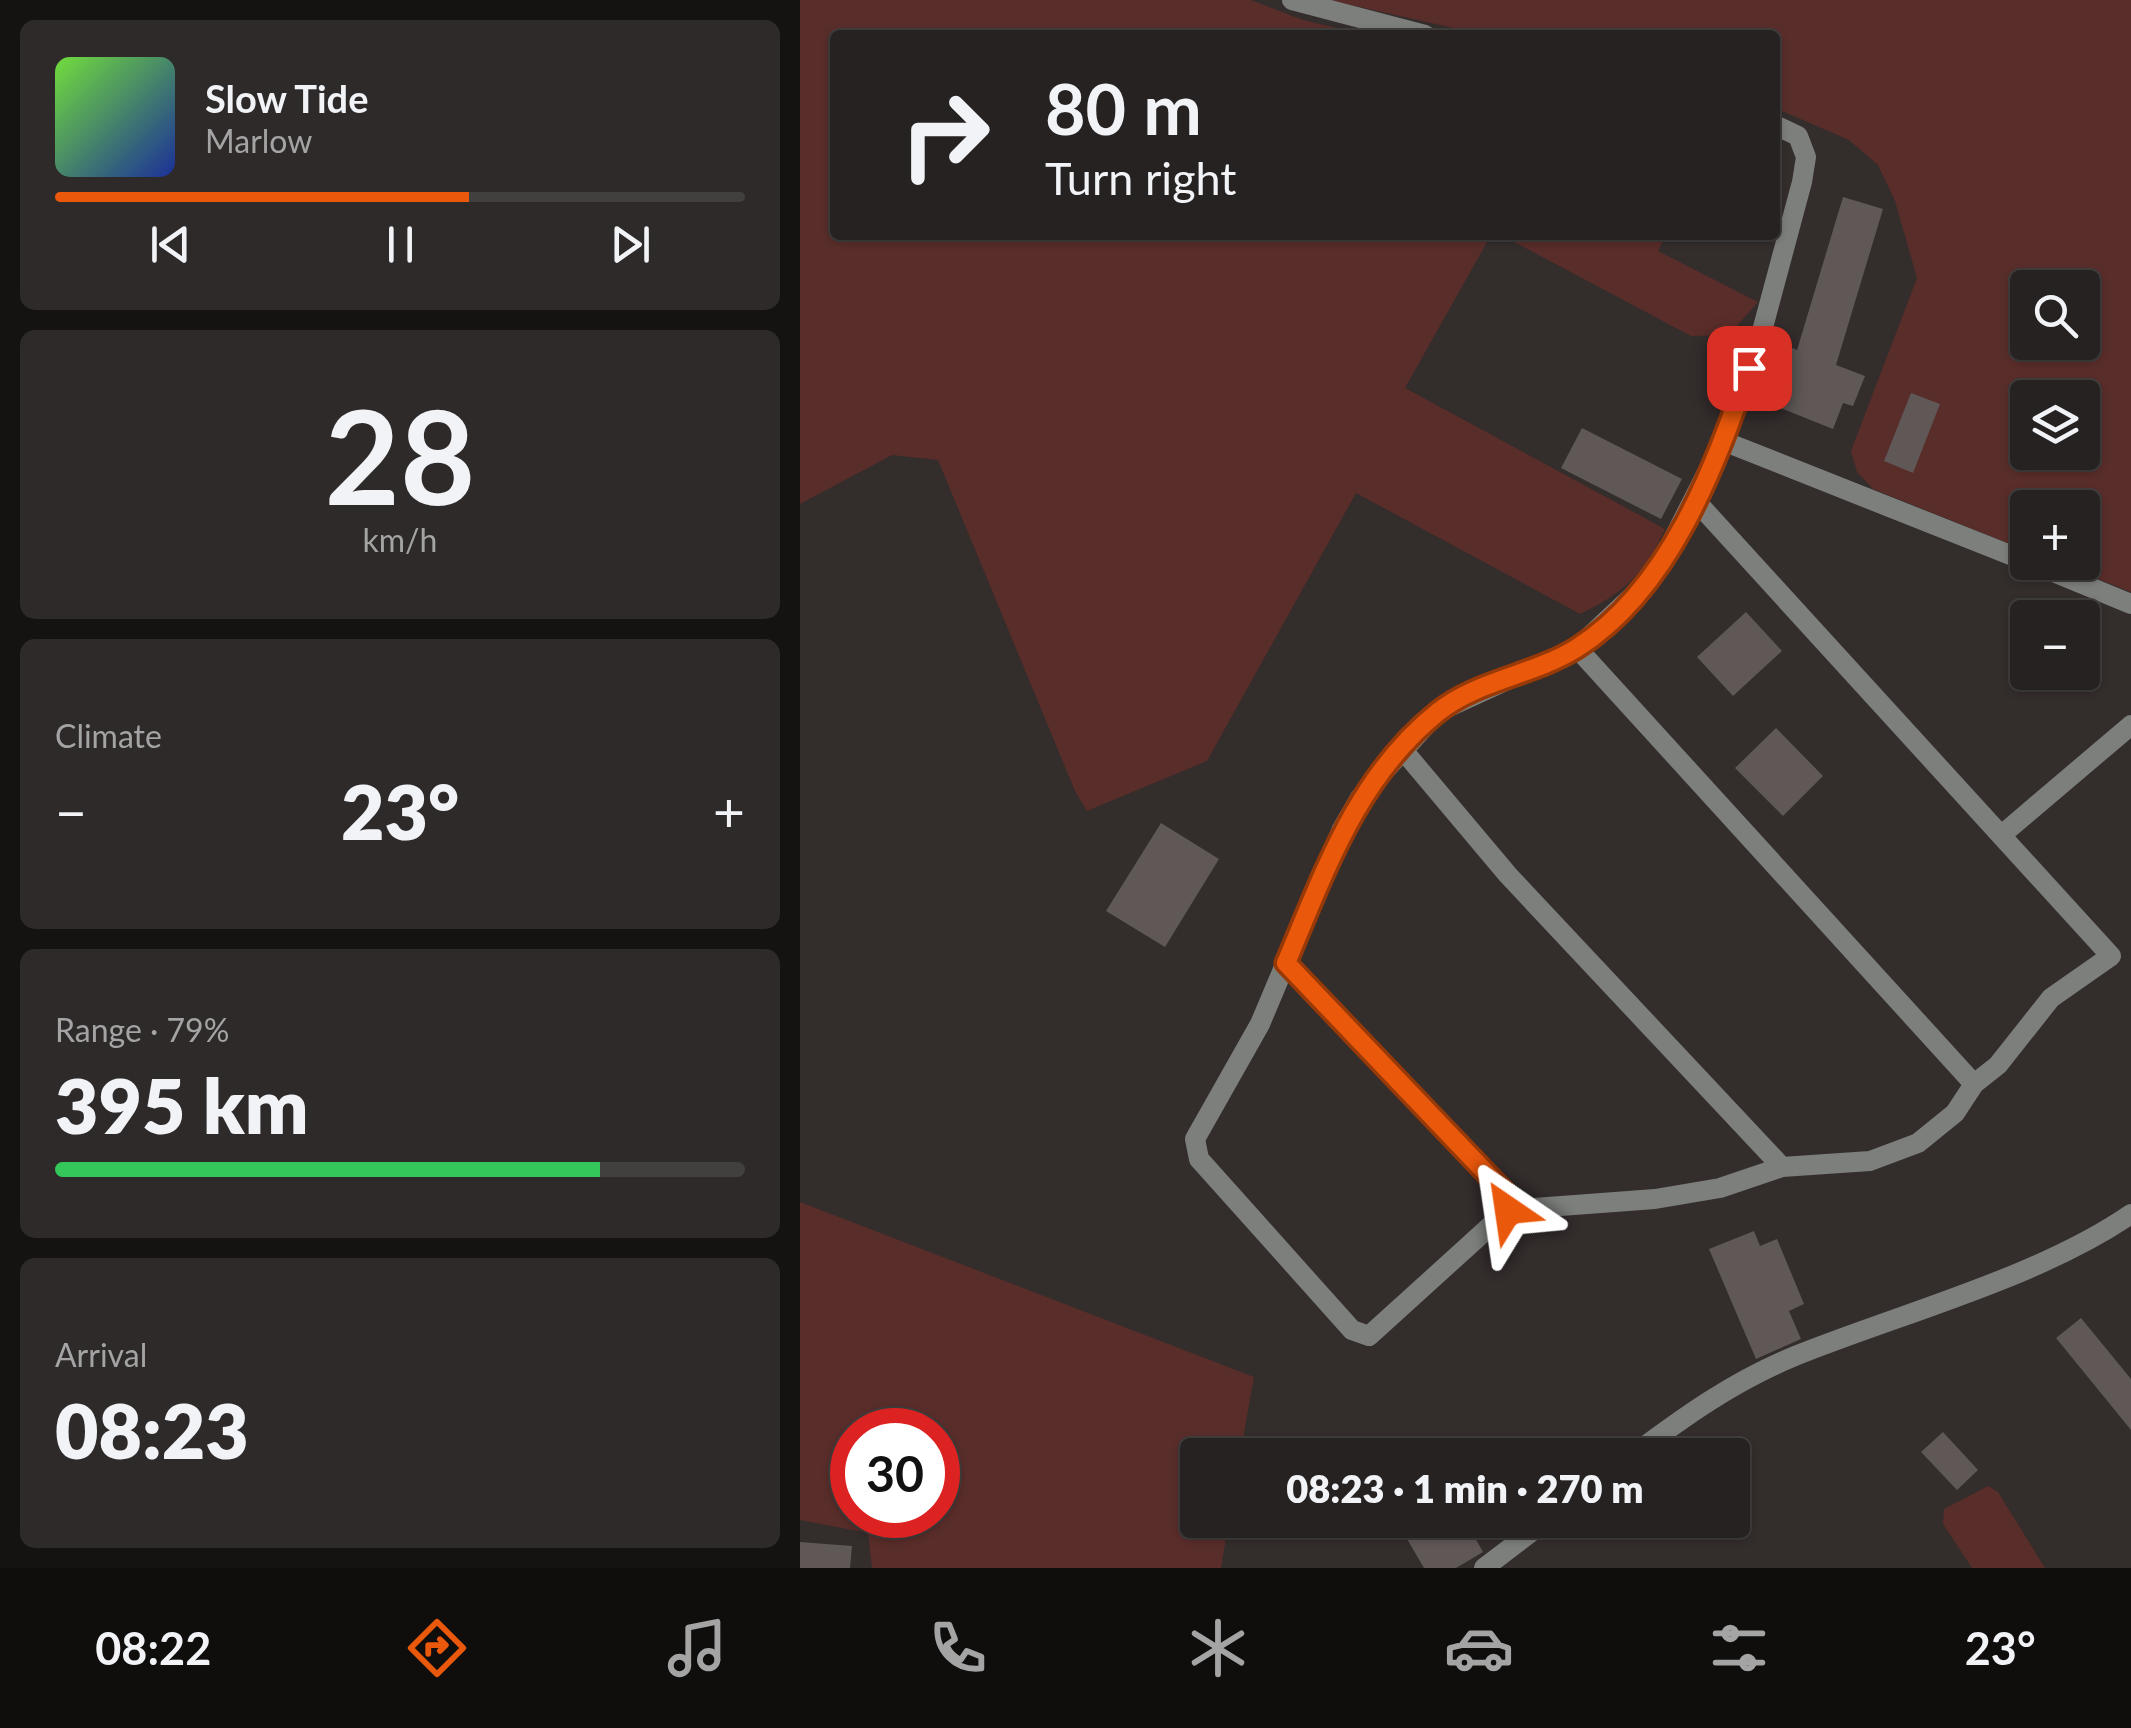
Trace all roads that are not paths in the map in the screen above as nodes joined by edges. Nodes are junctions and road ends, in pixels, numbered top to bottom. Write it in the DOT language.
graph roads {
  1 [pos="1292,0"];
  2 [pos="1406,30"];
  3 [pos="1780,127"];
  4 [pos="1724,441"];
  5 [pos="1694,499"];
  6 [pos="2010,555"];
  7 [pos="2072,580"];
  8 [pos="2131,604"];
  9 [pos="1577,648"];
  10 [pos="2131,725"];
  11 [pos="1402,749"];
  12 [pos="2004,833"];
  13 [pos="1286,963"];
  14 [pos="1974,1084"];
  15 [pos="1782,1166"];
  16 [pos="1508,1210"];
  17 [pos="2131,1214"];
  18 [pos="1655,1438"];
  19 [pos="1523,1538"];
  20 [pos="1484,1568"];
  1 -- 2 [label="street"];
  3 -- 4 [label="street"];
  4 -- 5 [label="street"];
  4 -- 6 [label="street"];
  5 -- 9 [label="street"];
  5 -- 12 [label="street"];
  7 -- 8 [label="street"];
  9 -- 11 [label="street"];
  9 -- 14 [label="street"];
  10 -- 12 [label="street"];
  11 -- 13 [label="street"];
  11 -- 15 [label="street"];
  12 -- 14 [label="street"];
  13 -- 16 [label="street"];
  13 -- 16 [label="street"];
  14 -- 15 [label="street"];
  15 -- 16 [label="street"];
  17 -- 18 [label="street"];
  19 -- 20 [label="street"];
}
